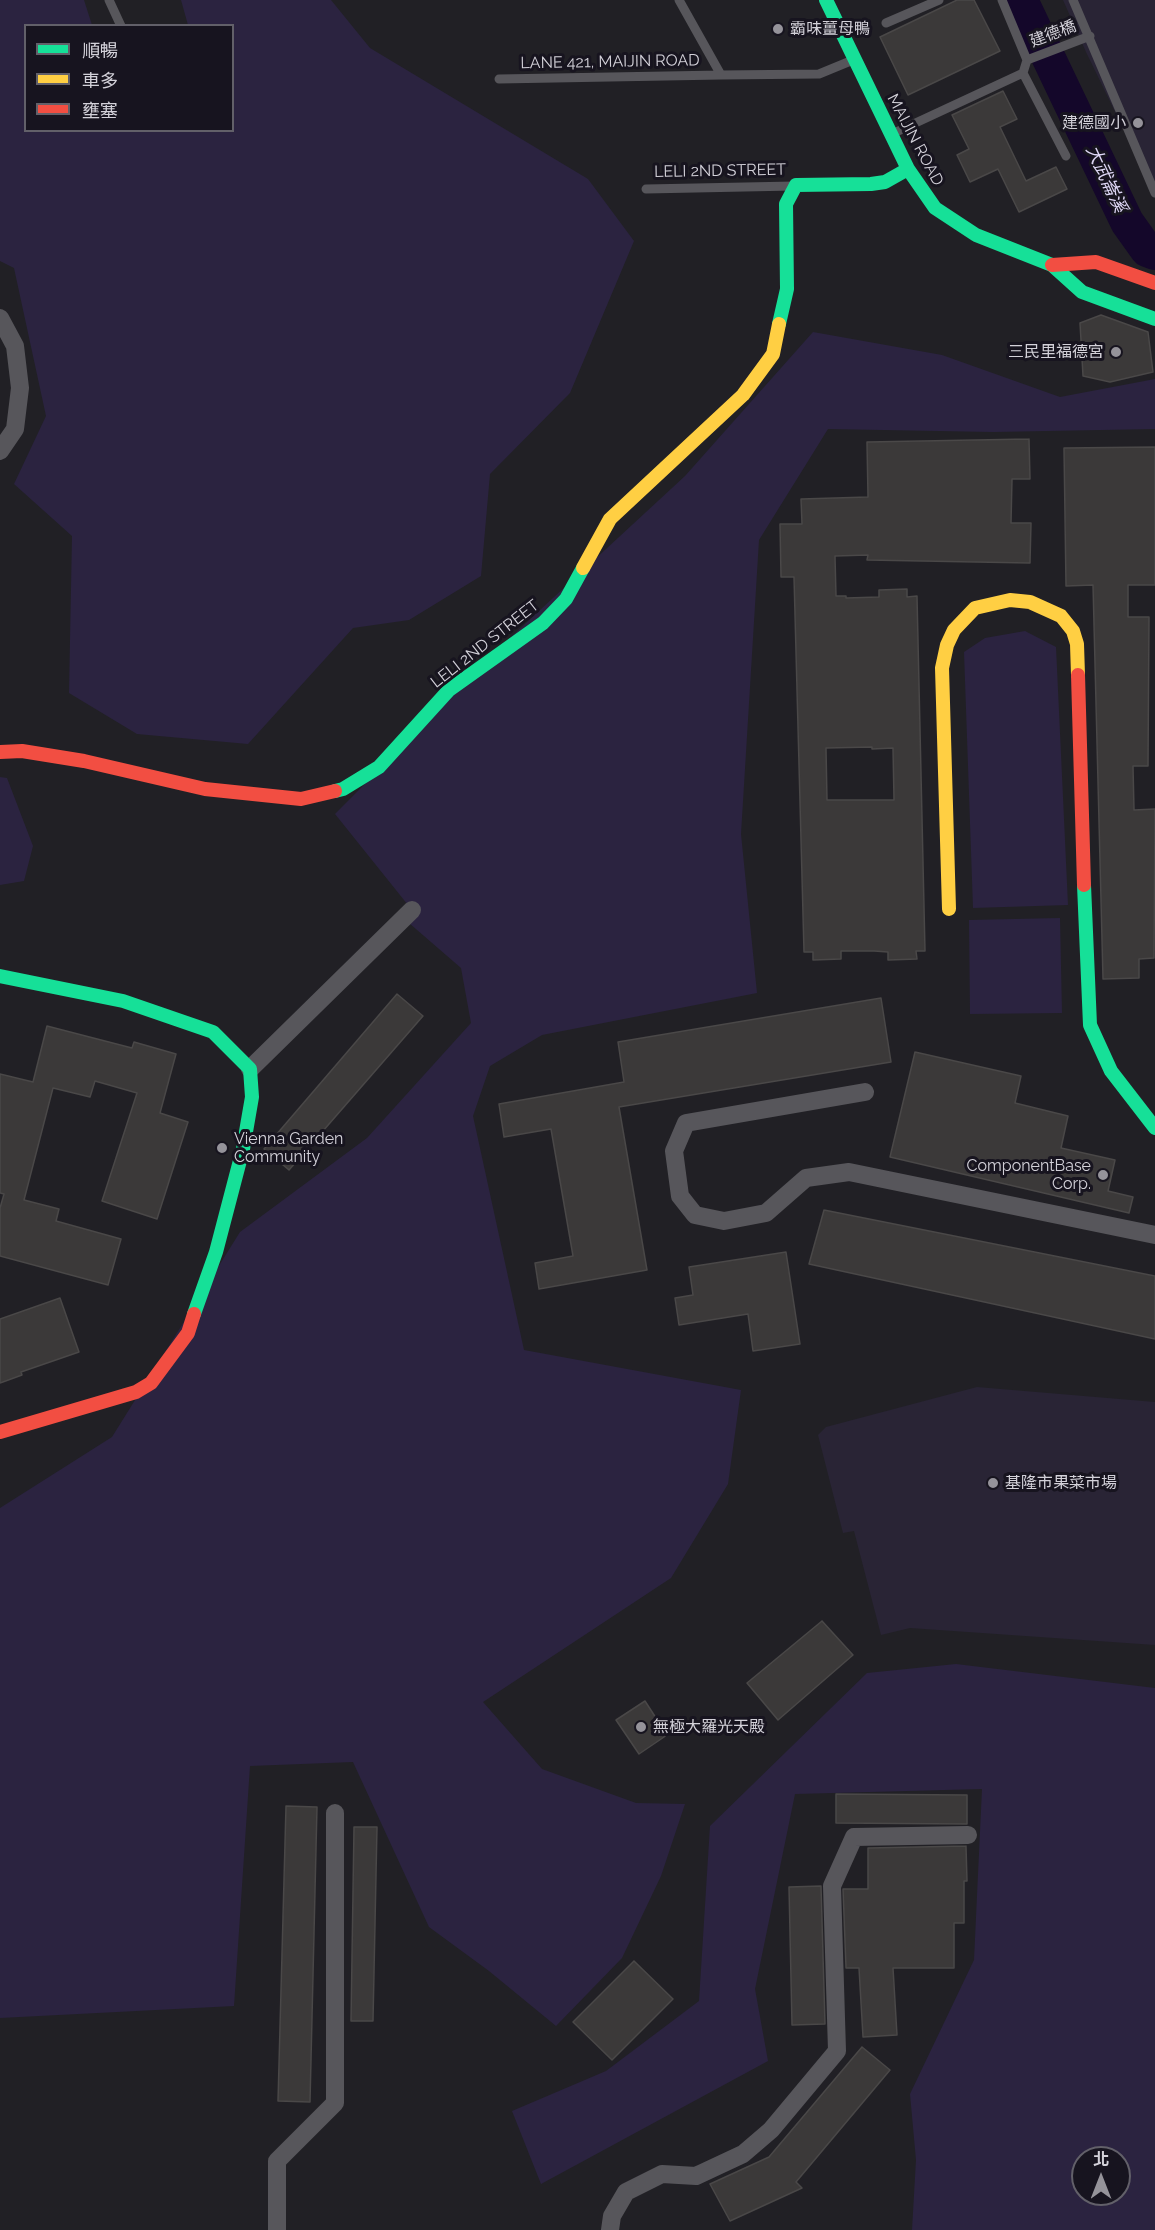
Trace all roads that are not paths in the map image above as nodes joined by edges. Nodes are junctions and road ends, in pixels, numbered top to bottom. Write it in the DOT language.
graph roads {
  1 [pos="109,0"];
  2 [pos="679,0"];
  3 [pos="826,0"];
  4 [pos="939,0"];
  5 [pos="1002,0"];
  6 [pos="1073,0"];
  7 [pos="886,23"];
  8 [pos="120,24"];
  9 [pos="1090,36"];
  10 [pos="855,59"];
  11 [pos="1027,60"];
  12 [pos="1023,73"];
  13 [pos="721,75"];
  14 [pos="499,79"];
  15 [pos="892,134"];
  16 [pos="1066,156"];
  17 [pos="909,169"];
  18 [pos="796,186"];
  19 [pos="646,189"];
  20 [pos="1155,193"];
  21 [pos="1052,265"];
  22 [pos="1155,283"];
  23 [pos="0,318"];
  24 [pos="1155,319"];
  25 [pos="0,451"];
  26 [pos="0,752"];
  27 [pos="949,909"];
  28 [pos="412,910"];
  29 [pos="0,976"];
  30 [pos="250,1069"];
  31 [pos="865,1092"];
  32 [pos="1155,1128"];
  33 [pos="1155,1235"];
  34 [pos="0,1432"];
  35 [pos="335,1813"];
  36 [pos="968,1835"];
  37 [pos="277,2230"];
  38 [pos="610,2230"];
  1 -- 8 [label="lane"];
  2 -- 13 [label="lane, LANE 421, MAIJIN ROAD"];
  3 -- 10 [label="street, MAIJIN ROAD"];
  4 -- 7 [label="lane"];
  5 -- 11 [label="lane"];
  6 -- 9 [label="lane"];
  9 -- 11 [label="lane, 建德橋"];
  9 -- 20 [label="lane"];
  10 -- 13 [label="lane, LANE 421, MAIJIN ROAD"];
  10 -- 15 [label="street, MAIJIN ROAD"];
  11 -- 12 [label="lane"];
  12 -- 15 [label="lane"];
  12 -- 16 [label="lane"];
  13 -- 14 [label="lane, LANE 421, MAIJIN ROAD"];
  15 -- 17 [label="street, MAIJIN ROAD"];
  17 -- 18 [label="street, LELI 2ND STREET"];
  17 -- 21 [label="street, MAIJIN ROAD"];
  18 -- 19 [label="lane, LELI 2ND STREET"];
  18 -- 26 [label="street, LELI 2ND STREET"];
  21 -- 22 [label="street, MAIJIN ROAD"];
  21 -- 24 [label="street, MAIJIN ROAD"];
  23 -- 25 [label="street"];
  27 -- 32 [label="street"];
  28 -- 30 [label="street"];
  29 -- 30 [label="street"];
  30 -- 34 [label="street"];
  31 -- 33 [label="street"];
  35 -- 37 [label="street"];
  36 -- 38 [label="street"];
}
